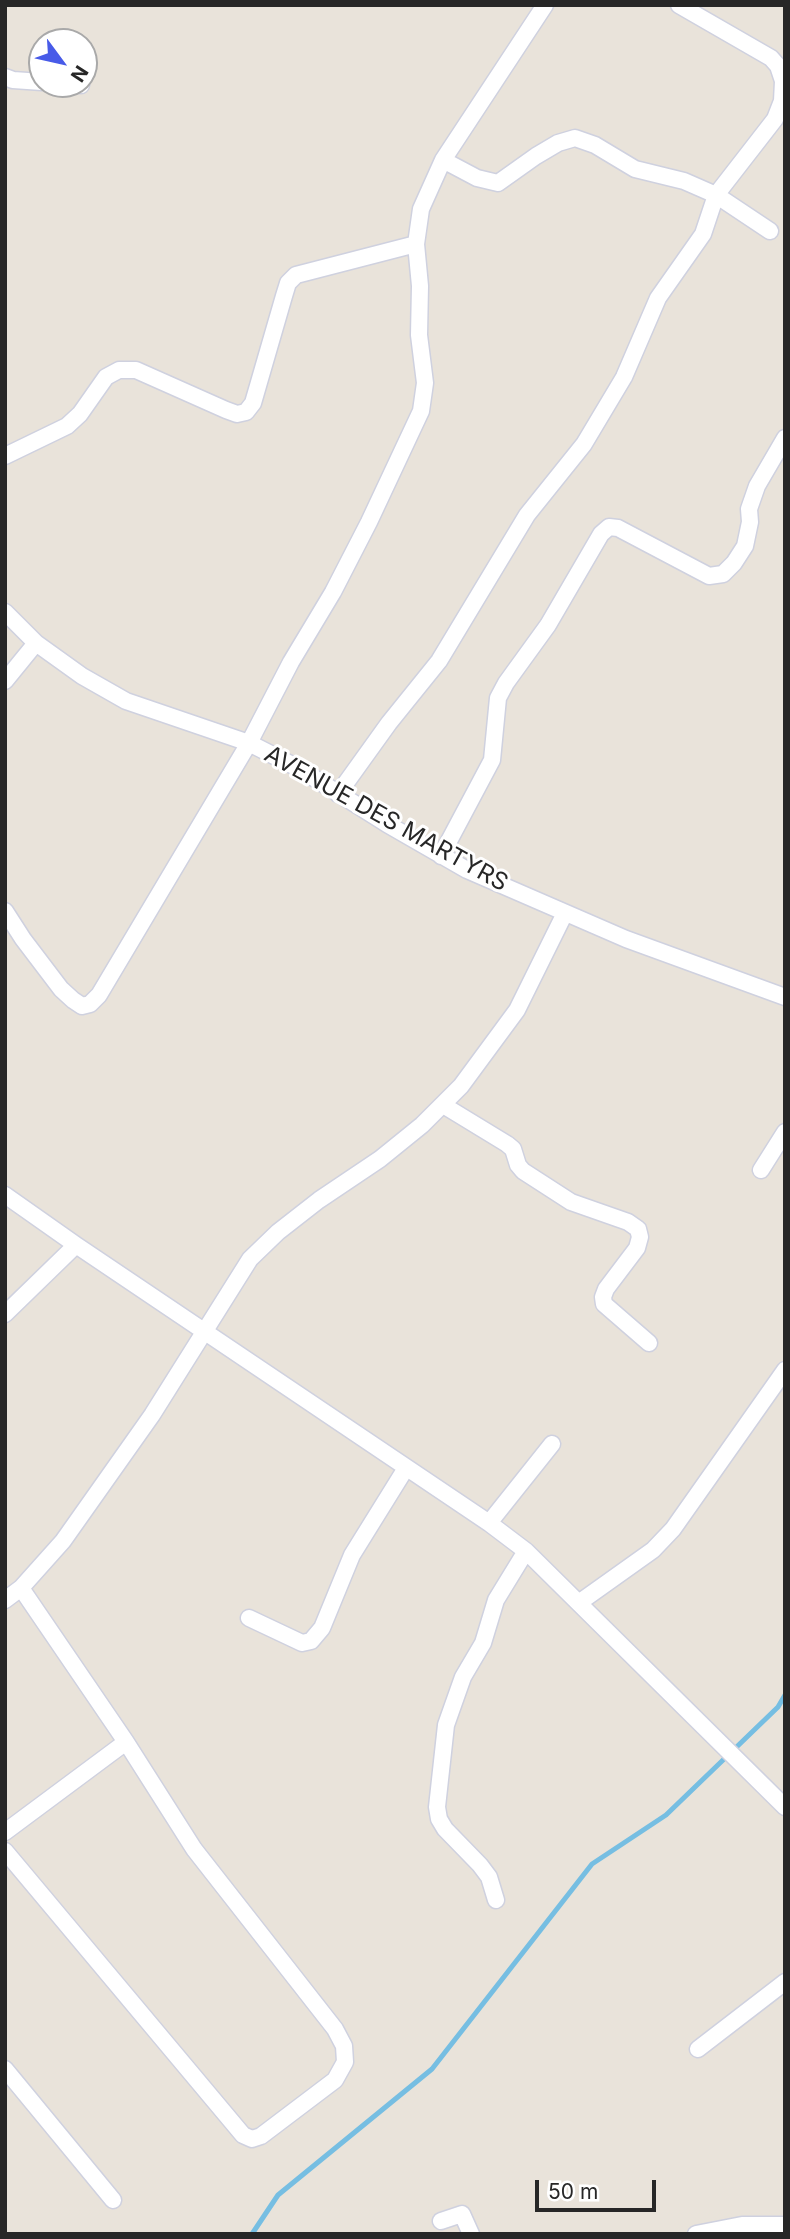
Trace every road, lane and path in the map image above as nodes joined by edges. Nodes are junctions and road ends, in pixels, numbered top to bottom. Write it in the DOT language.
graph roads {
  1 [pos="545,5"];
  2 [pos="679,5"];
  3 [pos="781,66"];
  4 [pos="5,77"];
  5 [pos="28,81"];
  6 [pos="443,160"];
  7 [pos="716,195"];
  8 [pos="770,231"];
  9 [pos="416,244"];
  10 [pos="785,438"];
  11 [pos="5,456"];
  12 [pos="5,611"];
  13 [pos="36,643"];
  14 [pos="5,681"];
  15 [pos="249,743"];
  16 [pos="338,794"];
  17 [pos="441,856"];
  18 [pos="5,911"];
  19 [pos="565,913"];
  20 [pos="785,997"];
  21 [pos="443,1105"];
  22 [pos="785,1132"];
  23 [pos="761,1170"];
  24 [pos="5,1195"];
  25 [pos="76,1245"];
  26 [pos="5,1314"];
  27 [pos="206,1331"];
  28 [pos="649,1343"];
  29 [pos="785,1370"];
  30 [pos="552,1444"];
  31 [pos="406,1468"];
  32 [pos="489,1523"];
  33 [pos="526,1551"];
  34 [pos="22,1588"];
  35 [pos="5,1600"];
  36 [pos="580,1602"];
  37 [pos="249,1618"];
  38 [pos="126,1742"];
  39 [pos="785,1807"];
  40 [pos="5,1832"];
  41 [pos="5,1851"];
  42 [pos="496,1900"];
  43 [pos="785,1982"];
  44 [pos="698,2049"];
  45 [pos="5,2069"];
  46 [pos="113,2200"];
  47 [pos="441,2221"];
  48 [pos="785,2225"];
  49 [pos="471,2234"];
  50 [pos="696,2234"];
  1 -- 6 [label="street"];
  2 -- 3 [label="street"];
  3 -- 7 [label="street"];
  4 -- 5 [label="street"];
  6 -- 7 [label="street"];
  6 -- 9 [label="street"];
  7 -- 8 [label="street"];
  7 -- 16 [label="street"];
  9 -- 11 [label="street"];
  9 -- 15 [label="street"];
  10 -- 17 [label="street"];
  12 -- 13 [label="street, AVENUE DES MARTYRS"];
  13 -- 14 [label="street"];
  13 -- 15 [label="street, AVENUE DES MARTYRS"];
  15 -- 16 [label="street, AVENUE DES MARTYRS"];
  15 -- 18 [label="street"];
  16 -- 17 [label="street, AVENUE DES MARTYRS"];
  17 -- 19 [label="street, AVENUE DES MARTYRS"];
  19 -- 20 [label="street, AVENUE DES MARTYRS"];
  19 -- 21 [label="street"];
  21 -- 27 [label="street"];
  21 -- 28 [label="street"];
  22 -- 23 [label="street"];
  24 -- 25 [label="street"];
  25 -- 26 [label="street"];
  25 -- 27 [label="street"];
  27 -- 31 [label="street"];
  27 -- 34 [label="street"];
  29 -- 36 [label="street"];
  30 -- 32 [label="street"];
  31 -- 32 [label="street"];
  31 -- 37 [label="street"];
  32 -- 33 [label="street"];
  33 -- 36 [label="street"];
  33 -- 42 [label="street"];
  34 -- 35 [label="street"];
  34 -- 38 [label="street"];
  36 -- 39 [label="street"];
  38 -- 40 [label="street"];
  38 -- 41 [label="street"];
  43 -- 44 [label="street"];
  45 -- 46 [label="street"];
  47 -- 49 [label="street"];
  48 -- 50 [label="street"];
}
